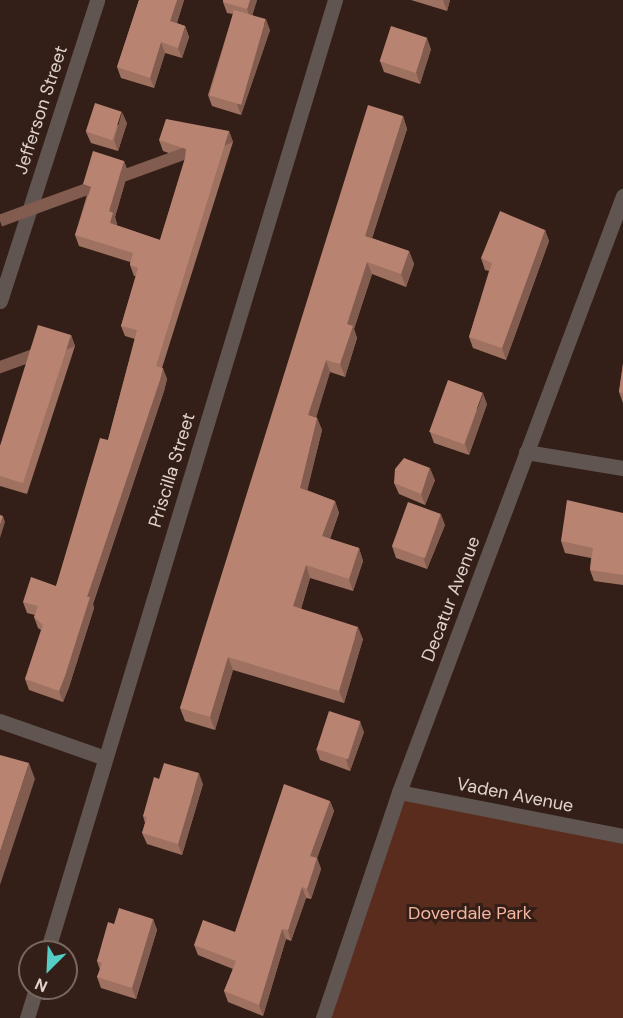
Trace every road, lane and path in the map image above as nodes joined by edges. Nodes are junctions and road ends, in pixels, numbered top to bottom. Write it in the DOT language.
graph roads {
  1 [pos="98,0"];
  2 [pos="335,0"];
  3 [pos="623,196"];
  4 [pos="0,301"];
  5 [pos="526,452"];
  6 [pos="623,468"];
  7 [pos="0,721"];
  8 [pos="105,758"];
  9 [pos="399,792"];
  10 [pos="623,836"];
  11 [pos="51,940"];
  12 [pos="32,1000"];
  13 [pos="27,1018"];
  14 [pos="323,1018"];
  1 -- 4 [label="street, Jefferson Street"];
  2 -- 8 [label="street, Priscilla Street"];
  3 -- 5 [label="street, Decatur Avenue"];
  5 -- 6 [label="street"];
  5 -- 9 [label="street, Decatur Avenue"];
  7 -- 8 [label="street"];
  8 -- 11 [label="street, Priscilla Street"];
  9 -- 10 [label="street, Vaden Avenue"];
  9 -- 14 [label="street, Decatur Avenue"];
  12 -- 13 [label="street"];
}
